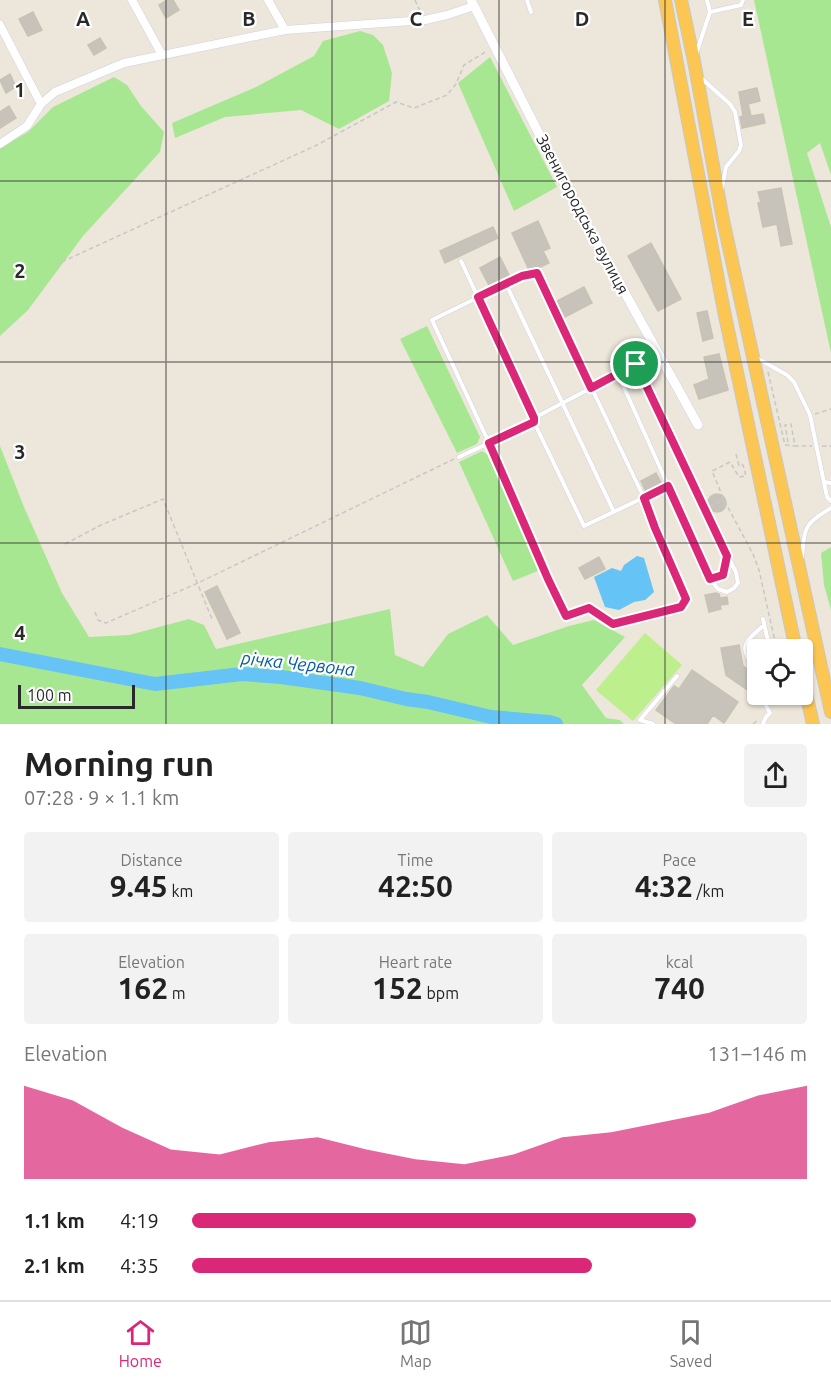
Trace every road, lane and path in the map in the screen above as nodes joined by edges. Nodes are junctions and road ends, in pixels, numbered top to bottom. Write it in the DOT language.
graph roads {
  1 [pos="132,0"];
  2 [pos="268,0"];
  3 [pos="415,0"];
  4 [pos="527,0"];
  5 [pos="665,0"];
  6 [pos="681,0"];
  7 [pos="707,0"];
  8 [pos="743,0"];
  9 [pos="473,3"];
  10 [pos="531,12"];
  11 [pos="710,12"];
  12 [pos="424,20"];
  13 [pos="0,25"];
  14 [pos="285,30"];
  15 [pos="495,46"];
  16 [pos="162,56"];
  17 [pos="694,61"];
  18 [pos="696,74"];
  19 [pos="40,104"];
  20 [pos="0,144"];
  21 [pos="720,207"];
  22 [pos="461,261"];
  23 [pos="55,265"];
  24 [pos="506,284"];
  25 [pos="478,297"];
  26 [pos="658,353"];
  27 [pos="752,355"];
  28 [pos="766,363"];
  29 [pos="636,364"];
  30 [pos="618,374"];
  31 [pos="591,388"];
  32 [pos="562,403"];
  33 [pos="831,409"];
  34 [pos="810,415"];
  35 [pos="534,420"];
  36 [pos="699,425"];
  37 [pos="788,441"];
  38 [pos="489,443"];
  39 [pos="795,446"];
  40 [pos="816,446"];
  41 [pos="831,446"];
  42 [pos="736,454"];
  43 [pos="459,457"];
  44 [pos="824,482"];
  45 [pos="831,483"];
  46 [pos="668,486"];
  47 [pos="644,498"];
  48 [pos="724,500"];
  49 [pos="831,501"];
  50 [pos="704,508"];
  51 [pos="831,508"];
  52 [pos="614,512"];
  53 [pos="65,544"];
  54 [pos="727,556"];
  55 [pos="800,572"];
  56 [pos="710,579"];
  57 [pos="198,583"];
  58 [pos="95,612"];
  59 [pos="212,619"];
  60 [pos="763,619"];
  61 [pos="764,625"];
  62 [pos="749,639"];
  63 [pos="767,639"];
  64 [pos="775,639"];
  65 [pos="794,639"];
  66 [pos="747,641"];
  67 [pos="747,656"];
  68 [pos="677,676"];
  69 [pos="766,705"];
  70 [pos="772,705"];
  71 [pos="809,705"];
  72 [pos="768,710"];
  73 [pos="831,712"];
  74 [pos="766,717"];
  75 [pos="653,724"];
  76 [pos="758,724"];
  77 [pos="763,724"];
  78 [pos="813,724"];
  1 -- 16 [label="street"];
  2 -- 14 [label="street"];
  3 -- 12 [label="path"];
  4 -- 10 [label="lane"];
  5 -- 65 [label="highway"];
  6 -- 17 [label="highway"];
  7 -- 11 [label="lane"];
  8 -- 11 [label="lane"];
  9 -- 12 [label="street"];
  9 -- 15 [label="street, Звенигородська вулиця"];
  11 -- 17 [label="lane"];
  12 -- 14 [label="street"];
  13 -- 19 [label="street"];
  14 -- 16 [label="street"];
  15 -- 23 [label="path"];
  15 -- 26 [label="street, Звенигородська вулиця"];
  16 -- 19 [label="street"];
  17 -- 18 [label="highway"];
  18 -- 21 [label="highway"];
  18 -- 21 [label="lane"];
  19 -- 20 [label="street"];
  21 -- 27 [label="highway"];
  22 -- 25 [label="lane"];
  24 -- 25 [label="lane"];
  24 -- 31 [label="lane"];
  24 -- 32 [label="lane"];
  25 -- 35 [label="lane"];
  25 -- 38 [label="lane"];
  26 -- 29 [label="lane"];
  26 -- 36 [label="street, Звенигородська вулиця"];
  27 -- 28 [label="lane"];
  27 -- 55 [label="highway"];
  28 -- 34 [label="lane"];
  28 -- 39 [label="path"];
  29 -- 30 [label="lane"];
  29 -- 50 [label="lane"];
  30 -- 31 [label="lane"];
  30 -- 46 [label="lane"];
  31 -- 32 [label="lane"];
  31 -- 47 [label="lane"];
  32 -- 35 [label="lane"];
  32 -- 52 [label="lane"];
  33 -- 34 [label="path"];
  34 -- 40 [label="lane"];
  35 -- 38 [label="lane"];
  35 -- 52 [label="lane"];
  37 -- 39 [label="path"];
  38 -- 43 [label="lane"];
  38 -- 47 [label="lane"];
  39 -- 40 [label="path"];
  40 -- 41 [label="path"];
  40 -- 44 [label="lane"];
  42 -- 48 [label="path"];
  43 -- 57 [label="path"];
  44 -- 45 [label="lane"];
  44 -- 49 [label="lane"];
  46 -- 47 [label="lane"];
  46 -- 56 [label="lane"];
  47 -- 52 [label="lane"];
  48 -- 50 [label="path"];
  48 -- 64 [label="path"];
  50 -- 54 [label="lane"];
  51 -- 55 [label="lane"];
  53 -- 57 [label="path"];
  54 -- 56 [label="lane"];
  54 -- 56 [label="lane"];
  55 -- 73 [label="highway"];
  57 -- 58 [label="path"];
  57 -- 59 [label="path"];
  60 -- 61 [label="lane"];
  61 -- 62 [label="lane"];
  61 -- 63 [label="lane"];
  66 -- 67 [label="lane"];
  68 -- 75 [label="lane"];
  69 -- 72 [label="lane"];
  70 -- 72 [label="path"];
  71 -- 78 [label="highway"];
  72 -- 74 [label="lane"];
  74 -- 76 [label="lane"];
  74 -- 77 [label="lane"];
}
